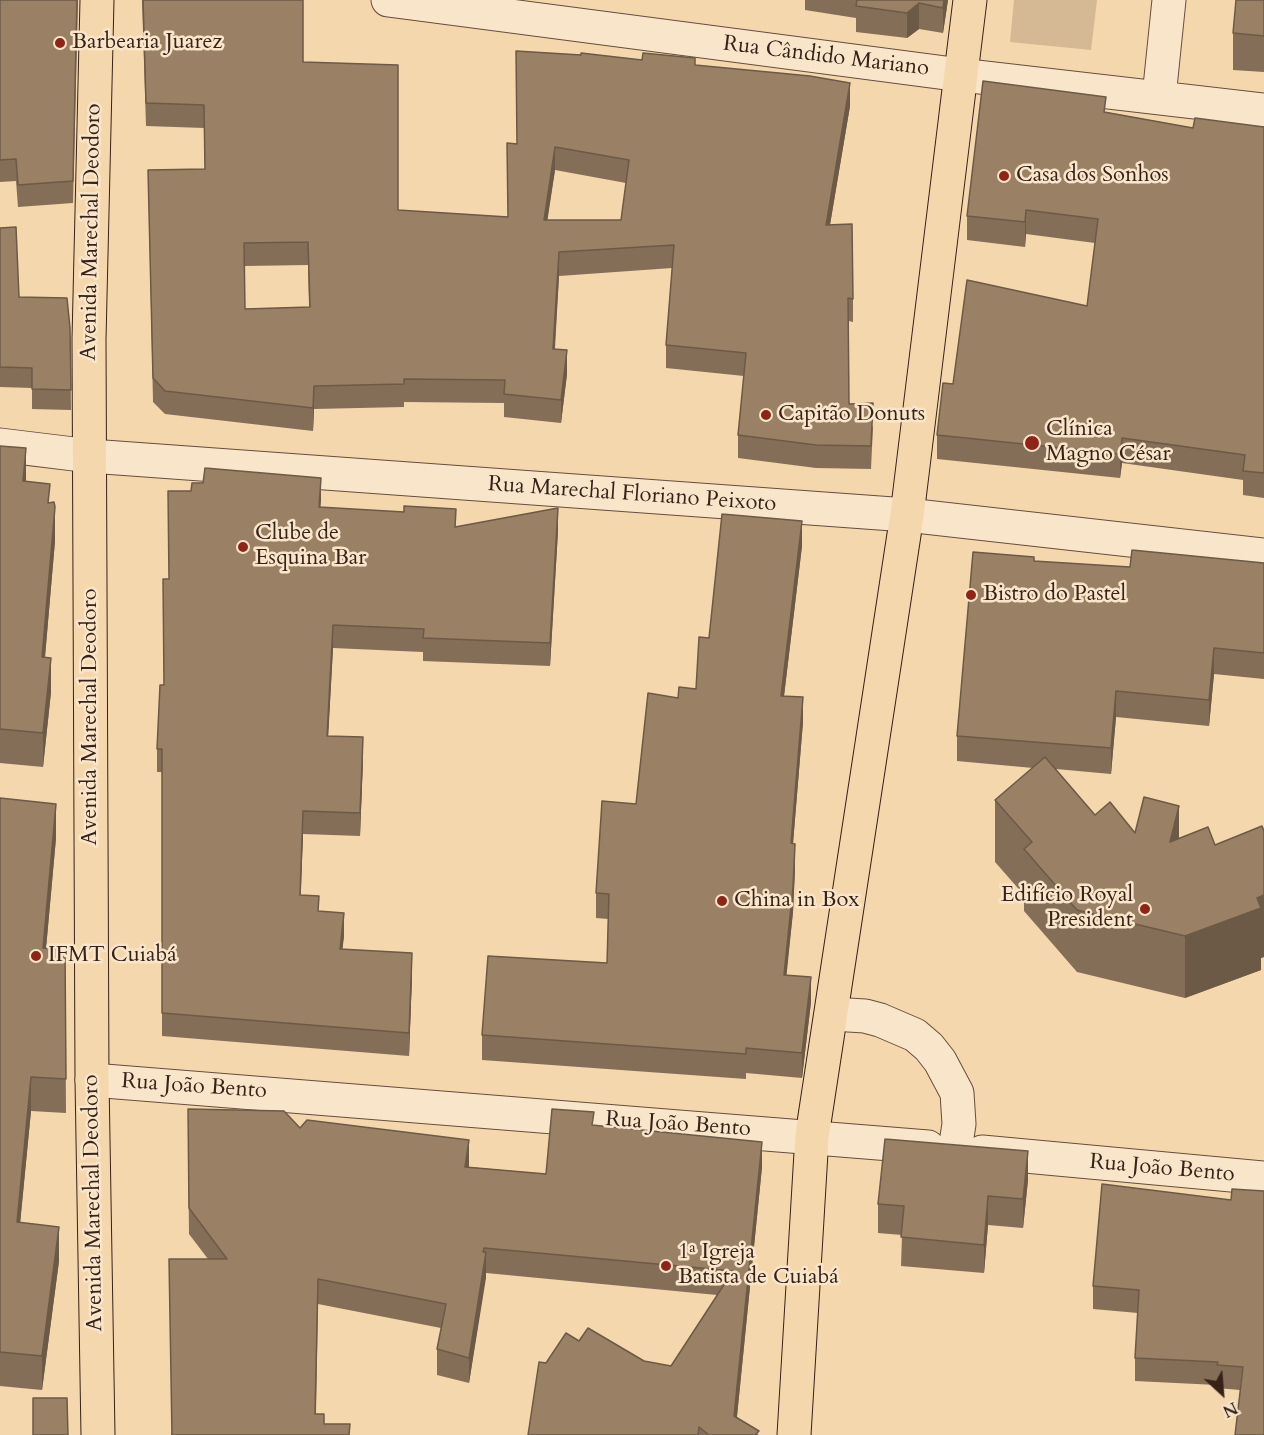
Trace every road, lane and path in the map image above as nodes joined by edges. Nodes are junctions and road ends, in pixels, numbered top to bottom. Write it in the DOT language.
graph roads {
  1 [pos="98,0"];
  2 [pos="388,0"];
  3 [pos="970,0"];
  4 [pos="1169,0"];
  5 [pos="961,75"];
  6 [pos="1160,97"];
  7 [pos="1264,110"];
  8 [pos="0,445"];
  9 [pos="90,456"];
  10 [pos="907,515"];
  11 [pos="1264,555"];
  12 [pos="832,1014"];
  13 [pos="92,1080"];
  14 [pos="812,1136"];
  15 [pos="955,1149"];
  16 [pos="1264,1178"];
  17 [pos="98,1435"];
  18 [pos="794,1435"];
  1 -- 9 [label="main road, Avenida Marechal Deodoro"];
  2 -- 5 [label="street, Rua Cândido Mariano"];
  3 -- 5 [label="main road"];
  4 -- 6 [label="street"];
  5 -- 6 [label="street, Rua Cândido Mariano"];
  5 -- 10 [label="main road"];
  6 -- 7 [label="street, Rua Cândido Mariano"];
  8 -- 9 [label="street, Rua Marechal Floriano Peixoto"];
  9 -- 10 [label="street, Rua Marechal Floriano Peixoto"];
  9 -- 13 [label="main road, Avenida Marechal Deodoro"];
  10 -- 11 [label="street, Rua Marechal Floriano Peixoto"];
  10 -- 12 [label="main road"];
  12 -- 14 [label="main road"];
  12 -- 15 [label="street"];
  13 -- 14 [label="street, Rua João Bento"];
  13 -- 17 [label="main road, Avenida Marechal Deodoro"];
  14 -- 15 [label="street, Rua João Bento"];
  14 -- 18 [label="main road"];
  15 -- 16 [label="street, Rua João Bento"];
}
